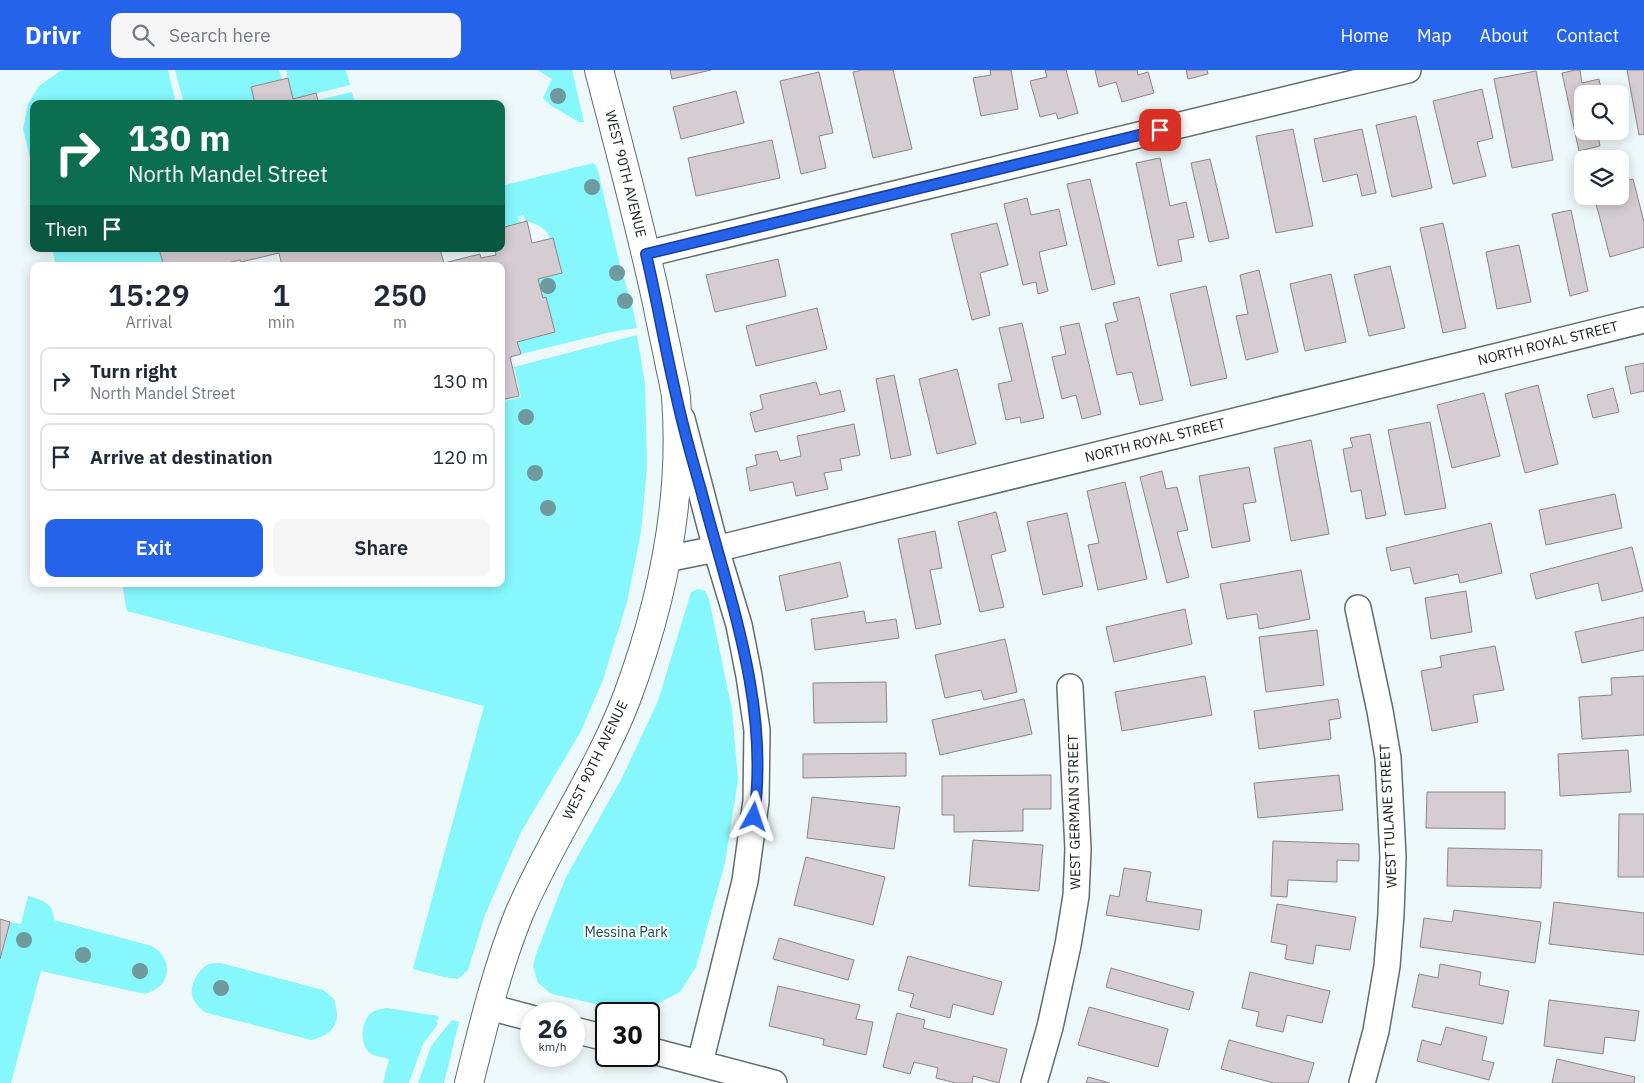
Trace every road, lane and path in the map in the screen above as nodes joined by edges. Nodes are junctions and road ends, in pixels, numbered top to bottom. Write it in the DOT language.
graph roads {
  1 [pos="599,70"];
  2 [pos="1408,70"];
  3 [pos="646,254"];
  4 [pos="1644,320"];
  5 [pos="676,395"];
  6 [pos="716,548"];
  7 [pos="666,559"];
  8 [pos="1358,608"];
  9 [pos="1070,687"];
  10 [pos="489,1007"];
  11 [pos="520,1015"];
  12 [pos="660,1053"];
  13 [pos="700,1063"];
  14 [pos="469,1083"];
  15 [pos="774,1083"];
  16 [pos="1034,1083"];
  17 [pos="1362,1083"];
  1 -- 3 [label="street, WEST 90TH AVENUE"];
  2 -- 3 [label="street"];
  3 -- 5 [label="street, WEST 90TH AVENUE"];
  4 -- 6 [label="street, NORTH ROYAL STREET"];
  5 -- 6 [label="street, WEST 90TH AVENUE"];
  5 -- 7 [label="street, WEST 90TH AVENUE"];
  6 -- 7 [label="street, NORTH ROYAL STREET"];
  6 -- 13 [label="street, WEST 90TH AVENUE"];
  7 -- 10 [label="street, WEST 90TH AVENUE"];
  8 -- 17 [label="street, WEST TULANE STREET"];
  9 -- 16 [label="street, WEST GERMAIN STREET"];
  10 -- 11 [label="street"];
  10 -- 14 [label="street, WEST 90TH AVENUE"];
  12 -- 13 [label="street"];
  13 -- 15 [label="street"];
}
